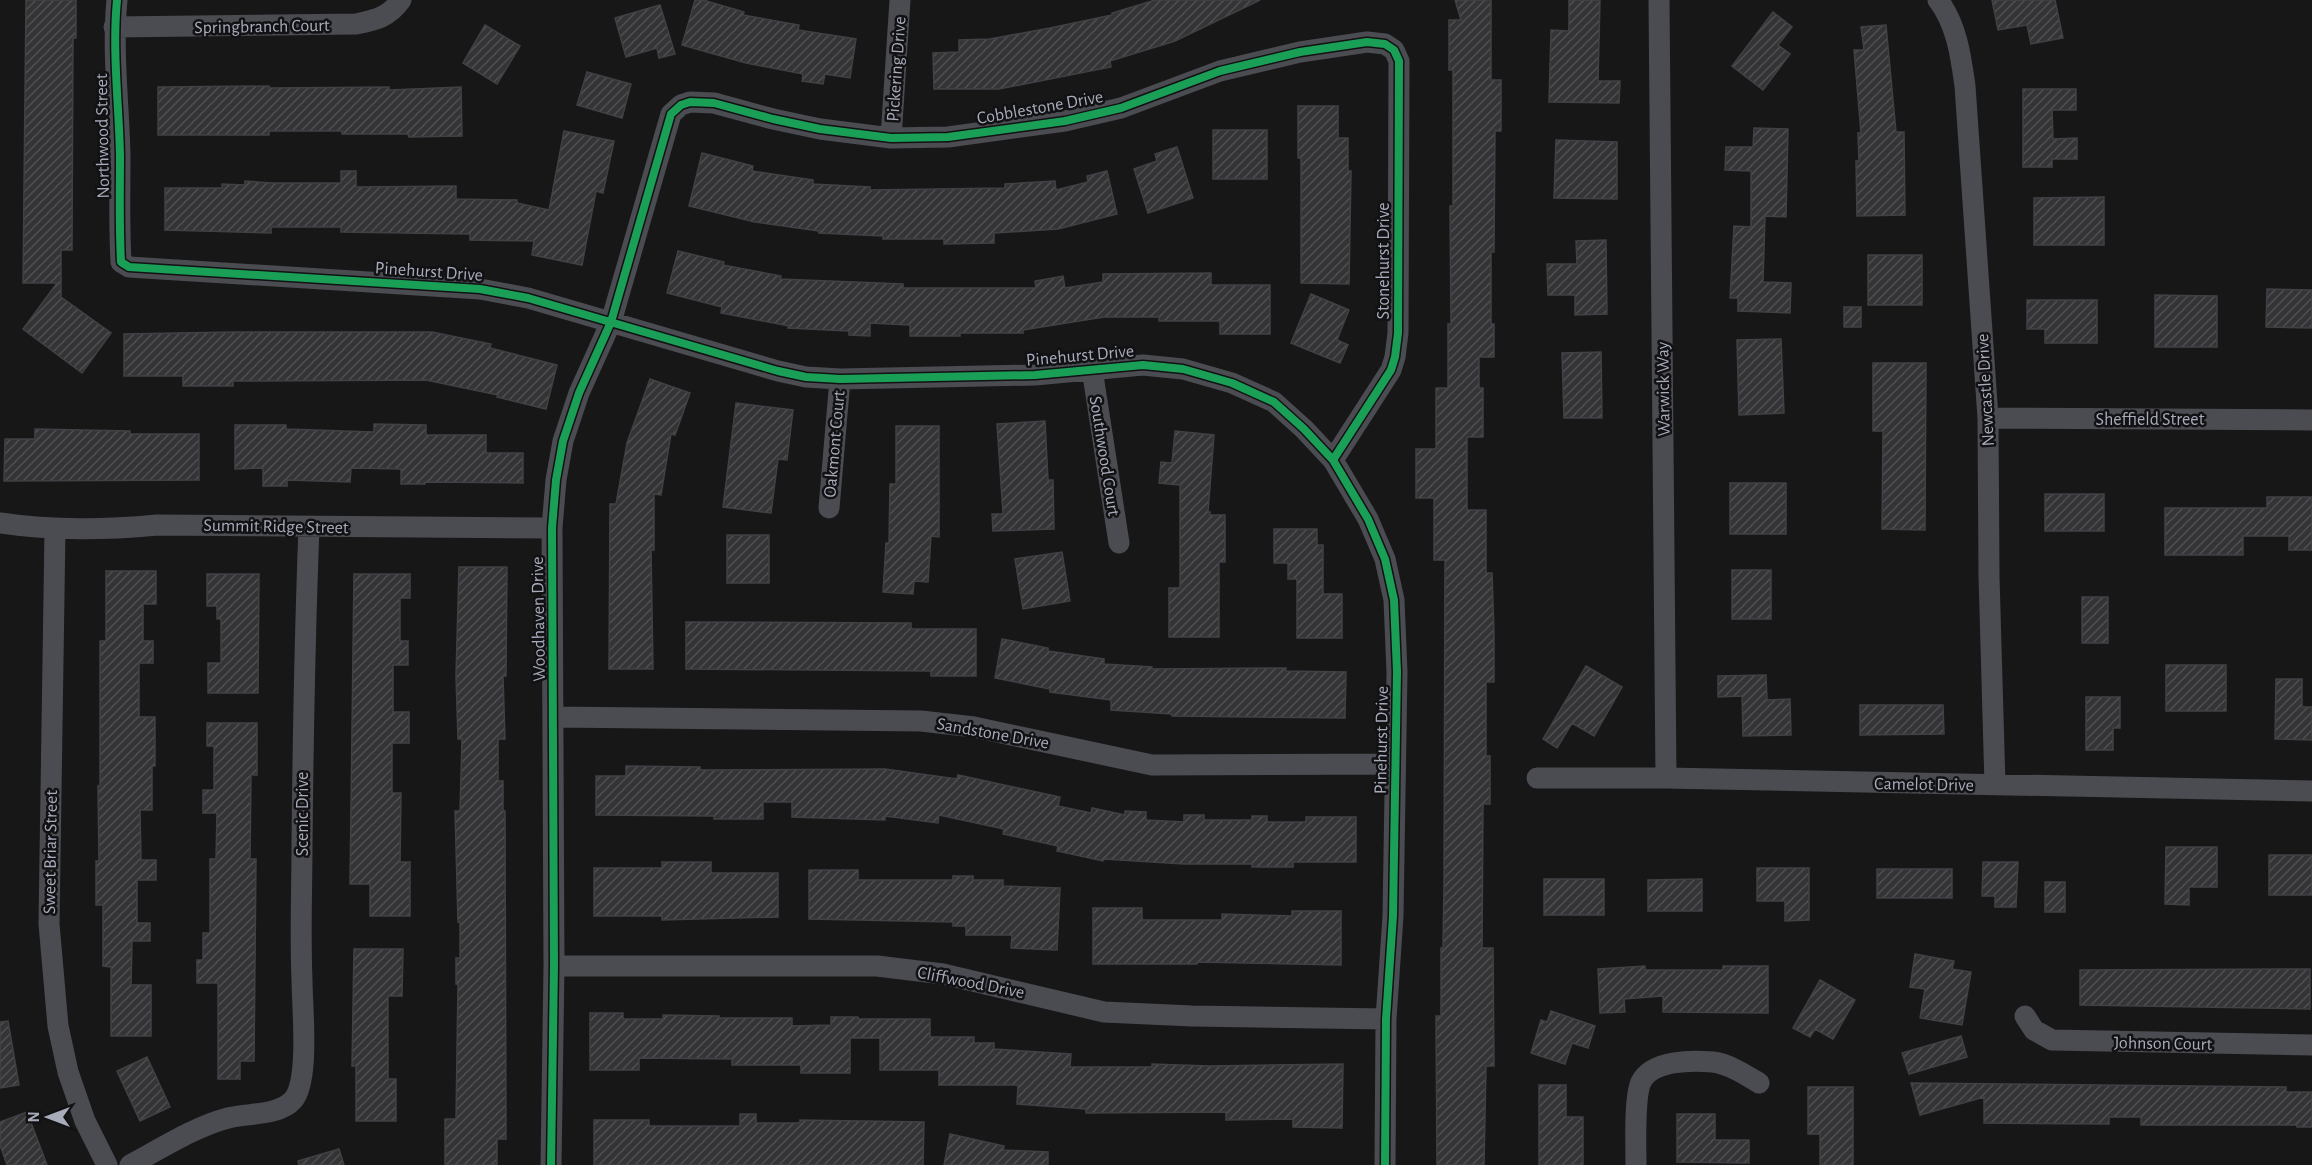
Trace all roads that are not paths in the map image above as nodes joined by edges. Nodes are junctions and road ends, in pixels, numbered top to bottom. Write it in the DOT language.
graph roads {
  1 [pos="117,0"];
  2 [pos="401,0"];
  3 [pos="900,0"];
  4 [pos="1659,0"];
  5 [pos="1938,0"];
  6 [pos="114,27"];
  7 [pos="1389,47"];
  8 [pos="690,102"];
  9 [pos="891,138"];
  10 [pos="129,267"];
  11 [pos="611,322"];
  12 [pos="1092,369"];
  13 [pos="840,379"];
  14 [pos="1988,418"];
  15 [pos="2312,420"];
  16 [pos="1333,460"];
  17 [pos="829,508"];
  18 [pos="0,523"];
  19 [pos="309,527"];
  20 [pos="552,528"];
  21 [pos="55,529"];
  22 [pos="1119,543"];
  23 [pos="554,717"];
  24 [pos="1395,764"];
  25 [pos="1537,778"];
  26 [pos="1666,778"];
  27 [pos="1995,785"];
  28 [pos="2312,791"];
  29 [pos="554,966"];
  30 [pos="2025,1016"];
  31 [pos="1386,1019"];
  32 [pos="2312,1046"];
  33 [pos="1759,1083"];
  34 [pos="107,1165"];
  35 [pos="130,1165"];
  36 [pos="551,1165"];
  37 [pos="1385,1165"];
  38 [pos="1636,1165"];
  1 -- 6 [label="street, Northwood Street"];
  2 -- 6 [label="street, Springbranch Court"];
  3 -- 9 [label="street, Pickering Drive"];
  4 -- 26 [label="street, Warwick Way"];
  5 -- 14 [label="street, Newcastle Drive"];
  6 -- 10 [label="street, Northwood Street"];
  7 -- 9 [label="street, Cobblestone Drive"];
  7 -- 16 [label="street, Stonehurst Drive"];
  8 -- 9 [label="street, Cobblestone Drive"];
  8 -- 11 [label="street, Woodhaven Drive"];
  10 -- 11 [label="street, Pinehurst Drive"];
  11 -- 13 [label="street, Pinehurst Drive"];
  11 -- 20 [label="street, Woodhaven Drive"];
  12 -- 13 [label="street, Pinehurst Drive"];
  12 -- 16 [label="street, Pinehurst Drive"];
  12 -- 22 [label="street, Southwood Court"];
  13 -- 17 [label="street, Oakmont Court"];
  14 -- 15 [label="street, Sheffield Street"];
  14 -- 27 [label="street, Newcastle Drive"];
  16 -- 24 [label="street, Pinehurst Drive"];
  18 -- 21 [label="street, Summit Ridge Street"];
  19 -- 20 [label="street, Summit Ridge Street"];
  19 -- 21 [label="street, Summit Ridge Street"];
  19 -- 35 [label="street, Scenic Drive"];
  20 -- 23 [label="street, Woodhaven Drive"];
  21 -- 34 [label="street, Sweet Briar Street"];
  23 -- 24 [label="street, Sandstone Drive"];
  23 -- 29 [label="street, Woodhaven Drive"];
  24 -- 31 [label="street, Pinehurst Drive"];
  25 -- 26 [label="street, Camelot Drive"];
  26 -- 27 [label="street, Camelot Drive"];
  27 -- 28 [label="street, Camelot Drive"];
  29 -- 31 [label="street, Cliffwood Drive"];
  29 -- 36 [label="street, Woodhaven Drive"];
  30 -- 32 [label="street, Johnson Court"];
  31 -- 37 [label="street, Pinehurst Drive"];
  33 -- 38 [label="street"];
}
